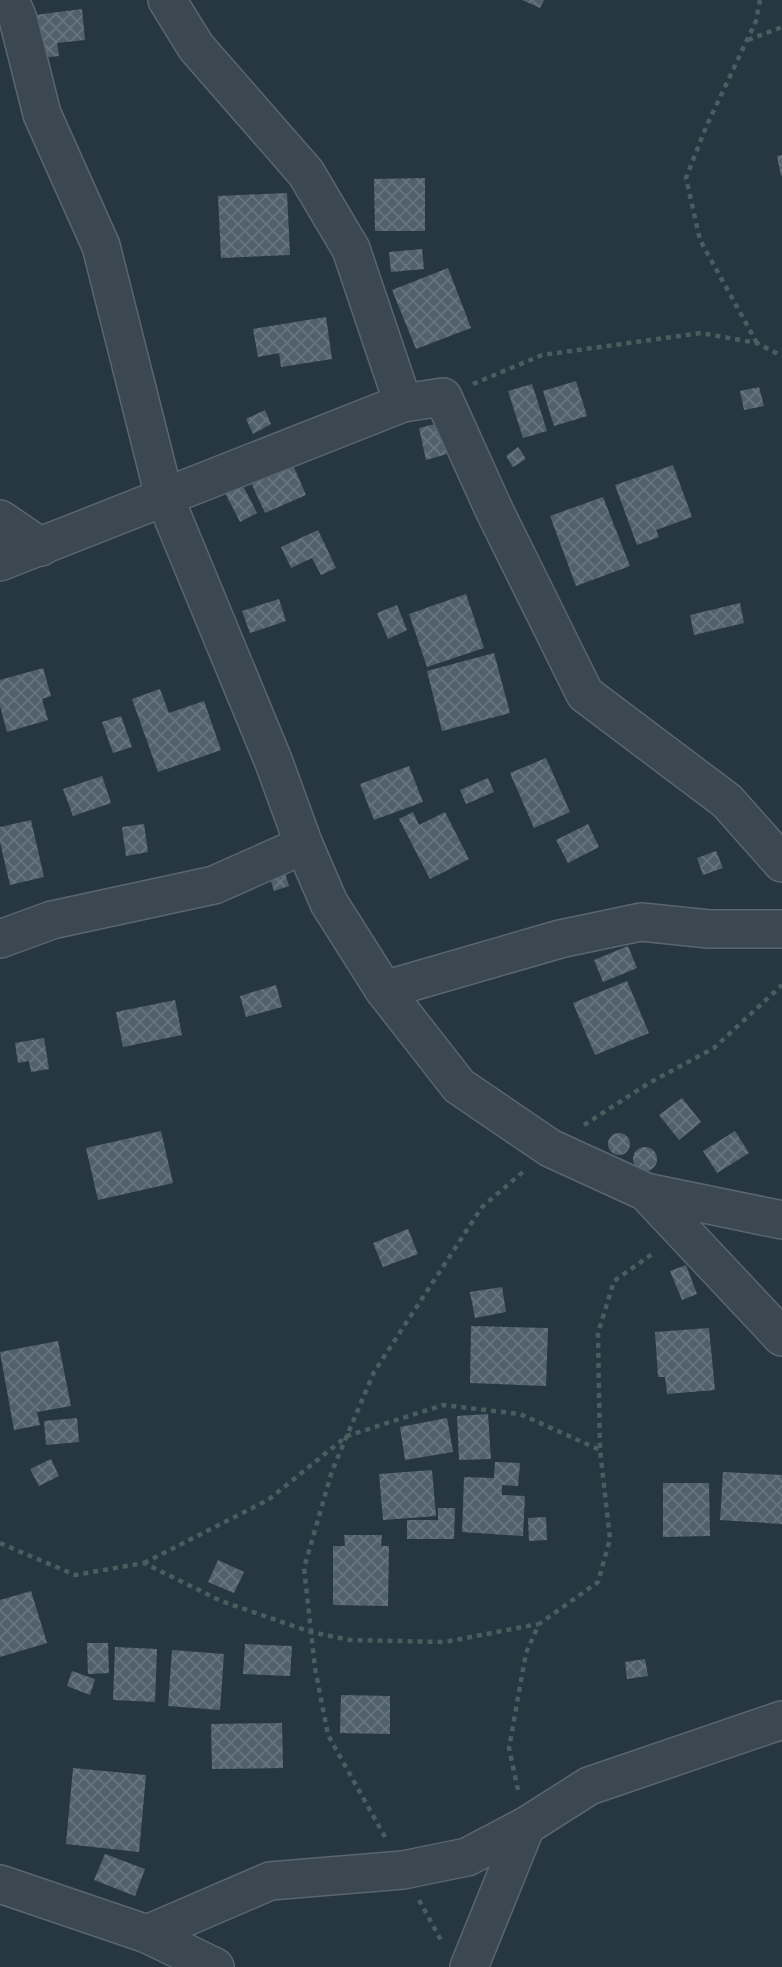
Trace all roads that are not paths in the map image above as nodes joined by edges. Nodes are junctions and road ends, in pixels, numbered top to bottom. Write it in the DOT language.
graph roads {
  1 [pos="10,0"];
  2 [pos="167,0"];
  3 [pos="403,403"];
  4 [pos="164,496"];
  5 [pos="0,519"];
  6 [pos="41,547"];
  7 [pos="0,562"];
  8 [pos="304,845"];
  9 [pos="782,863"];
  10 [pos="782,929"];
  11 [pos="0,939"];
  12 [pos="384,990"];
  13 [pos="646,1192"];
  14 [pos="782,1220"];
  15 [pos="782,1337"];
  16 [pos="782,1720"];
  17 [pos="526,1826"];
  18 [pos="0,1884"];
  19 [pos="147,1934"];
  20 [pos="456,1955"];
  21 [pos="215,1967"];
  1 -- 4 [label="street"];
  2 -- 3 [label="street"];
  3 -- 4 [label="street"];
  3 -- 9 [label="street"];
  4 -- 6 [label="street"];
  4 -- 8 [label="street"];
  5 -- 6 [label="street"];
  6 -- 7 [label="street"];
  8 -- 11 [label="street"];
  8 -- 12 [label="street"];
  10 -- 12 [label="street"];
  12 -- 13 [label="street"];
  13 -- 14 [label="street"];
  13 -- 15 [label="street"];
  16 -- 17 [label="street"];
  17 -- 19 [label="street"];
  17 -- 20 [label="street"];
  18 -- 19 [label="street"];
  19 -- 21 [label="street"];
}
